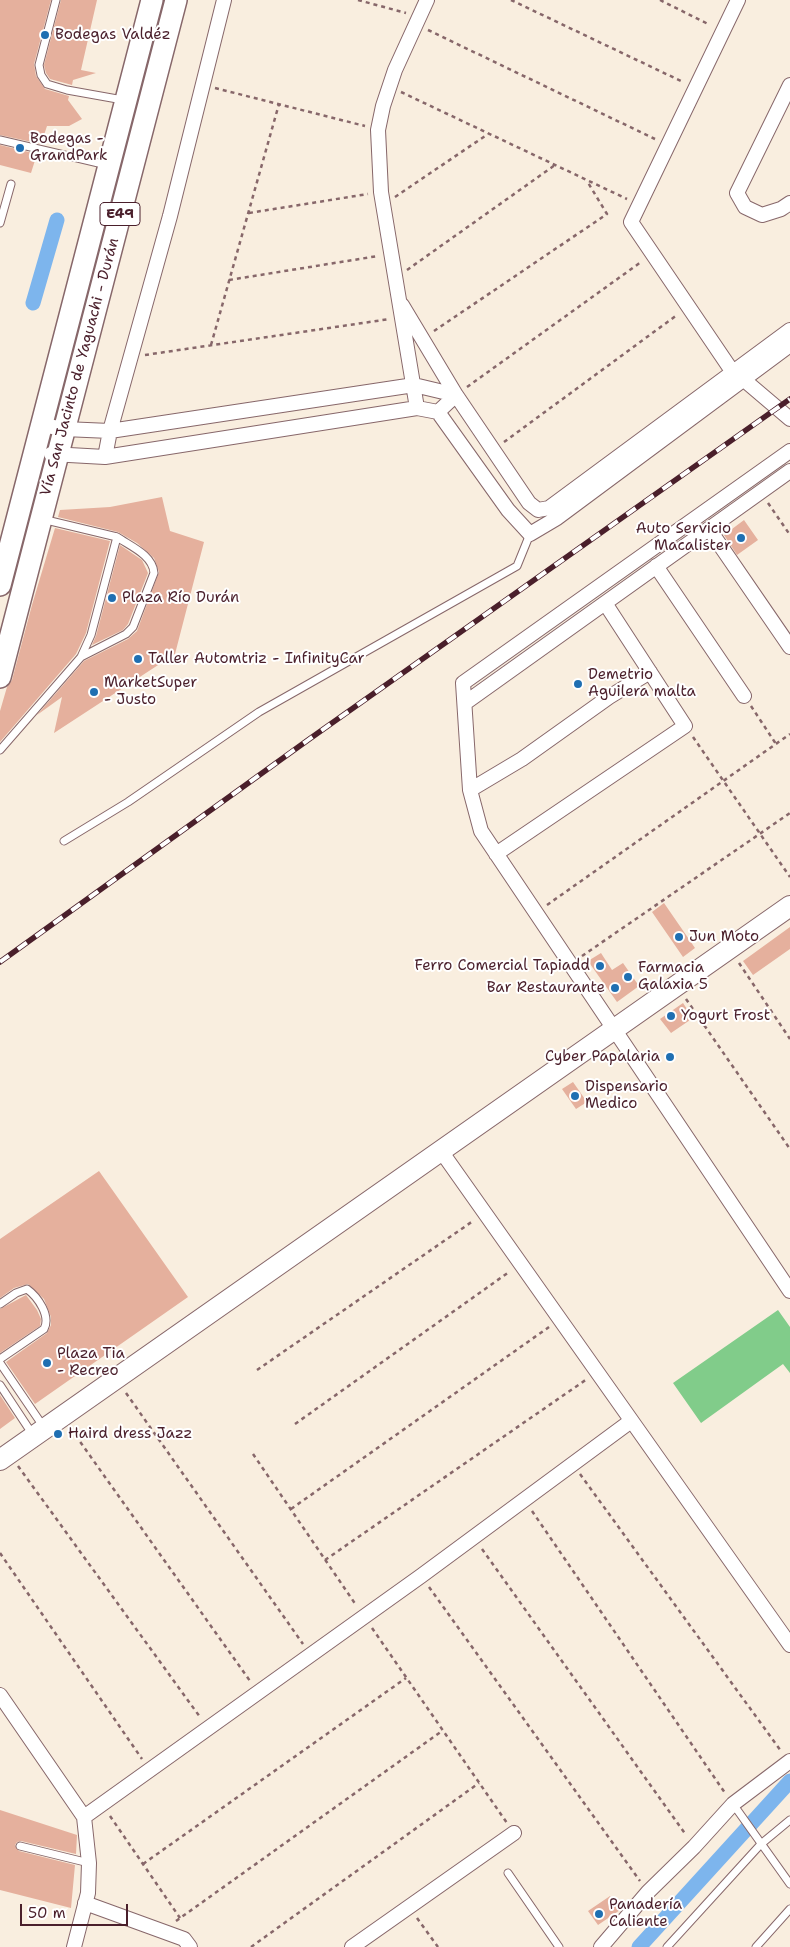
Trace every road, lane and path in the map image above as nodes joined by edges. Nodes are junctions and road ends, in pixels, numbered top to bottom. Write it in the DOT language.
graph roads {
  1 [pos="56,0"];
  2 [pos="152,0"];
  3 [pos="176,0"];
  4 [pos="224,0"];
  5 [pos="358,0"];
  6 [pos="428,0"];
  7 [pos="510,0"];
  8 [pos="660,0"];
  9 [pos="738,0"];
  10 [pos="418,20"];
  11 [pos="723,31"];
  12 [pos="203,85"];
  13 [pos="790,86"];
  14 [pos="390,87"];
  15 [pos="695,88"];
  16 [pos="126,101"];
  17 [pos="279,104"];
  18 [pos="378,130"];
  19 [pos="488,134"];
  20 [pos="0,140"];
  21 [pos="668,145"];
  22 [pos="555,165"];
  23 [pos="109,166"];
  24 [pos="586,180"];
  25 [pos="11,184"];
  26 [pos="382,199"];
  27 [pos="790,203"];
  28 [pos="639,205"];
  29 [pos="248,213"];
  30 [pos="0,223"];
  31 [pos="391,254"];
  32 [pos="652,254"];
  33 [pos="396,278"];
  34 [pos="229,280"];
  35 [pos="399,300"];
  36 [pos="689,307"];
  37 [pos="401,318"];
  38 [pos="790,330"];
  39 [pos="422,340"];
  40 [pos="211,344"];
  41 [pos="790,345"];
  42 [pos="130,357"];
  43 [pos="738,375"];
  44 [pos="414,385"];
  45 [pos="456,396"];
  46 [pos="417,408"];
  47 [pos="438,412"];
  48 [pos="790,419"];
  49 [pos="42,425"];
  50 [pos="64,428"];
  51 [pos="110,431"];
  52 [pos="493,450"];
  53 [pos="790,450"];
  54 [pos="35,452"];
  55 [pos="57,454"];
  56 [pos="105,457"];
  57 [pos="790,471"];
  58 [pos="760,492"];
  59 [pos="41,519"];
  60 [pos="709,529"];
  61 [pos="530,534"];
  62 [pos="790,534"];
  63 [pos="116,537"];
  64 [pos="656,566"];
  65 [pos="0,585"];
  66 [pos="605,603"];
  67 [pos="790,647"];
  68 [pos="81,657"];
  69 [pos="650,672"];
  70 [pos="0,677"];
  71 [pos="744,696"];
  72 [pos="465,703"];
  73 [pos="685,726"];
  74 [pos="790,734"];
  75 [pos="776,744"];
  76 [pos="0,750"];
  77 [pos="724,781"];
  78 [pos="470,790"];
  79 [pos="790,813"];
  80 [pos="760,834"];
  81 [pos="64,841"];
  82 [pos="496,854"];
  83 [pos="790,877"];
  84 [pos="790,906"];
  85 [pos="536,913"];
  86 [pos="728,949"];
  87 [pos="571,964"];
  88 [pos="676,985"];
  89 [pos="615,1028"];
  90 [pos="790,1038"];
  91 [pos="790,1149"];
  92 [pos="441,1151"];
  93 [pos="485,1213"];
  94 [pos="520,1264"];
  95 [pos="790,1291"];
  96 [pos="0,1304"];
  97 [pos="559,1319"];
  98 [pos="0,1361"];
  99 [pos="257,1370"];
  100 [pos="596,1372"];
  101 [pos="116,1378"];
  102 [pos="0,1386"];
  103 [pos="62,1417"];
  104 [pos="631,1421"];
  105 [pos="295,1424"];
  106 [pos="40,1432"];
  107 [pos="254,1454"];
  108 [pos="5,1457"];
  109 [pos="573,1464"];
  110 [pos="524,1500"];
  111 [pos="291,1509"];
  112 [pos="474,1538"];
  113 [pos="0,1553"];
  114 [pos="326,1560"];
  115 [pos="421,1576"];
  116 [pos="364,1617"];
  117 [pos="790,1645"];
  118 [pos="311,1656"];
  119 [pos="406,1678"];
  120 [pos="258,1693"];
  121 [pos="0,1694"];
  122 [pos="208,1729"];
  123 [pos="442,1730"];
  124 [pos="790,1762"];
  125 [pos="150,1770"];
  126 [pos="479,1783"];
  127 [pos="733,1804"];
  128 [pos="102,1805"];
  129 [pos="84,1817"];
  130 [pos="790,1820"];
  131 [pos="514,1833"];
  132 [pos="761,1844"];
  133 [pos="20,1846"];
  134 [pos="694,1847"];
  135 [pos="89,1863"];
  136 [pos="143,1864"];
  137 [pos="508,1873"];
  138 [pos="790,1884"];
  139 [pos="648,1892"];
  140 [pos="86,1903"];
  141 [pos="409,1906"];
  142 [pos="790,1909"];
  143 [pos="180,1918"];
  144 [pos="162,1931"];
  145 [pos="74,1947"];
  146 [pos="190,1947"];
  147 [pos="251,1947"];
  148 [pos="352,1947"];
  149 [pos="438,1947"];
  150 [pos="559,1947"];
  151 [pos="602,1947"];
  152 [pos="667,1947"];
  153 [pos="756,1947"];
  1 -- 16 [label="lane"];
  2 -- 16 [label="main road, Vía San Jacinto de Yaguachi - Durán / E49"];
  3 -- 50 [label="main road, Vía San Jacinto de Yaguachi - Durán / E49"];
  4 -- 12 [label="street"];
  5 -- 10 [label="path"];
  6 -- 10 [label="street"];
  7 -- 15 [label="path"];
  8 -- 11 [label="path"];
  9 -- 11 [label="street"];
  10 -- 14 [label="street"];
  10 -- 21 [label="path"];
  11 -- 15 [label="street"];
  12 -- 17 [label="path"];
  12 -- 42 [label="street"];
  13 -- 27 [label="street"];
  14 -- 18 [label="street"];
  14 -- 19 [label="path"];
  15 -- 21 [label="street"];
  16 -- 23 [label="main road, Vía San Jacinto de Yaguachi - Durán / E49"];
  17 -- 18 [label="path"];
  17 -- 29 [label="path"];
  18 -- 26 [label="street"];
  19 -- 22 [label="path"];
  19 -- 26 [label="path"];
  20 -- 23 [label="lane"];
  21 -- 28 [label="street"];
  22 -- 24 [label="path"];
  22 -- 33 [label="path"];
  23 -- 49 [label="main road, Vía San Jacinto de Yaguachi - Durán / E49"];
  24 -- 28 [label="path"];
  24 -- 39 [label="path"];
  25 -- 30 [label="lane"];
  26 -- 29 [label="path"];
  26 -- 31 [label="street"];
  28 -- 32 [label="street"];
  29 -- 34 [label="path"];
  31 -- 33 [label="street"];
  31 -- 34 [label="path"];
  32 -- 36 [label="street"];
  32 -- 45 [label="path"];
  33 -- 35 [label="street"];
  34 -- 40 [label="path"];
  35 -- 37 [label="street"];
  35 -- 39 [label="street"];
  36 -- 43 [label="street"];
  36 -- 52 [label="path"];
  37 -- 40 [label="path"];
  37 -- 44 [label="street"];
  38 -- 43 [label="street"];
  39 -- 45 [label="street"];
  40 -- 42 [label="path"];
  41 -- 43 [label="street"];
  42 -- 51 [label="street"];
  43 -- 48 [label="street"];
  43 -- 52 [label="street"];
  43 -- 61 [label="street"];
  44 -- 45 [label="street"];
  44 -- 46 [label="street"];
  44 -- 51 [label="street"];
  45 -- 47 [label="street"];
  45 -- 52 [label="street"];
  46 -- 47 [label="street"];
  46 -- 56 [label="street"];
  47 -- 61 [label="street"];
  49 -- 50 [label="street"];
  49 -- 54 [label="main road, Vía San Jacinto de Yaguachi - Durán / E49"];
  50 -- 51 [label="street"];
  50 -- 55 [label="main road, Vía San Jacinto de Yaguachi - Durán / E49"];
  51 -- 56 [label="street"];
  53 -- 72 [label="street"];
  54 -- 55 [label="street"];
  54 -- 65 [label="main road, Vía San Jacinto de Yaguachi - Durán / E49"];
  55 -- 56 [label="street"];
  55 -- 59 [label="main road, Vía San Jacinto de Yaguachi - Durán / E49"];
  57 -- 58 [label="street"];
  58 -- 60 [label="street"];
  58 -- 62 [label="path"];
  59 -- 63 [label="lane"];
  59 -- 70 [label="main road, Vía San Jacinto de Yaguachi - Durán / E49"];
  60 -- 64 [label="street"];
  60 -- 67 [label="street"];
  61 -- 81 [label="lane"];
  63 -- 68 [label="lane"];
  63 -- 68 [label="lane"];
  64 -- 66 [label="street"];
  64 -- 71 [label="street"];
  66 -- 69 [label="street"];
  66 -- 72 [label="street"];
  68 -- 76 [label="lane"];
  69 -- 73 [label="street"];
  69 -- 78 [label="street"];
  71 -- 75 [label="path"];
  72 -- 78 [label="street"];
  73 -- 77 [label="path"];
  73 -- 82 [label="street"];
  74 -- 75 [label="path"];
  75 -- 77 [label="path"];
  77 -- 80 [label="path"];
  77 -- 85 [label="path"];
  78 -- 82 [label="street"];
  79 -- 80 [label="path"];
  80 -- 83 [label="path"];
  80 -- 87 [label="path"];
  82 -- 85 [label="street"];
  84 -- 86 [label="street"];
  85 -- 87 [label="street"];
  86 -- 88 [label="street"];
  86 -- 90 [label="path"];
  87 -- 89 [label="street"];
  88 -- 89 [label="street"];
  88 -- 91 [label="path"];
  89 -- 92 [label="street"];
  89 -- 95 [label="street"];
  92 -- 93 [label="street"];
  92 -- 101 [label="street"];
  93 -- 94 [label="street"];
  93 -- 99 [label="path"];
  94 -- 97 [label="street"];
  94 -- 105 [label="path"];
  96 -- 98 [label="lane"];
  97 -- 100 [label="street"];
  97 -- 111 [label="path"];
  98 -- 106 [label="lane"];
  100 -- 104 [label="street"];
  100 -- 114 [label="path"];
  101 -- 103 [label="street"];
  101 -- 118 [label="path"];
  102 -- 106 [label="lane"];
  103 -- 106 [label="street"];
  103 -- 120 [label="path"];
  104 -- 109 [label="street"];
  104 -- 117 [label="street"];
  106 -- 108 [label="street"];
  107 -- 111 [label="path"];
  108 -- 122 [label="path"];
  109 -- 110 [label="street"];
  109 -- 124 [label="path"];
  110 -- 112 [label="street"];
  110 -- 127 [label="path"];
  111 -- 114 [label="path"];
  112 -- 115 [label="street"];
  112 -- 134 [label="path"];
  113 -- 125 [label="path"];
  114 -- 116 [label="path"];
  115 -- 116 [label="street"];
  115 -- 139 [label="path"];
  116 -- 118 [label="street"];
  116 -- 119 [label="path"];
  118 -- 120 [label="street"];
  119 -- 123 [label="path"];
  119 -- 136 [label="path"];
  120 -- 122 [label="street"];
  121 -- 129 [label="street"];
  122 -- 125 [label="street"];
  123 -- 126 [label="path"];
  123 -- 143 [label="path"];
  124 -- 127 [label="street"];
  125 -- 128 [label="street"];
  126 -- 131 [label="path"];
  126 -- 147 [label="path"];
  127 -- 132 [label="lane"];
  127 -- 134 [label="street"];
  128 -- 129 [label="street"];
  128 -- 136 [label="path"];
  129 -- 135 [label="street"];
  130 -- 132 [label="lane"];
  131 -- 141 [label="street"];
  132 -- 138 [label="lane"];
  132 -- 152 [label="lane"];
  133 -- 135 [label="lane"];
  134 -- 139 [label="street"];
  135 -- 140 [label="street"];
  136 -- 143 [label="path"];
  137 -- 150 [label="lane"];
  139 -- 151 [label="street"];
  140 -- 144 [label="street"];
  140 -- 145 [label="street"];
  141 -- 148 [label="street"];
  141 -- 149 [label="path"];
  142 -- 153 [label="lane"];
  143 -- 144 [label="path"];
  144 -- 146 [label="street"];
}
